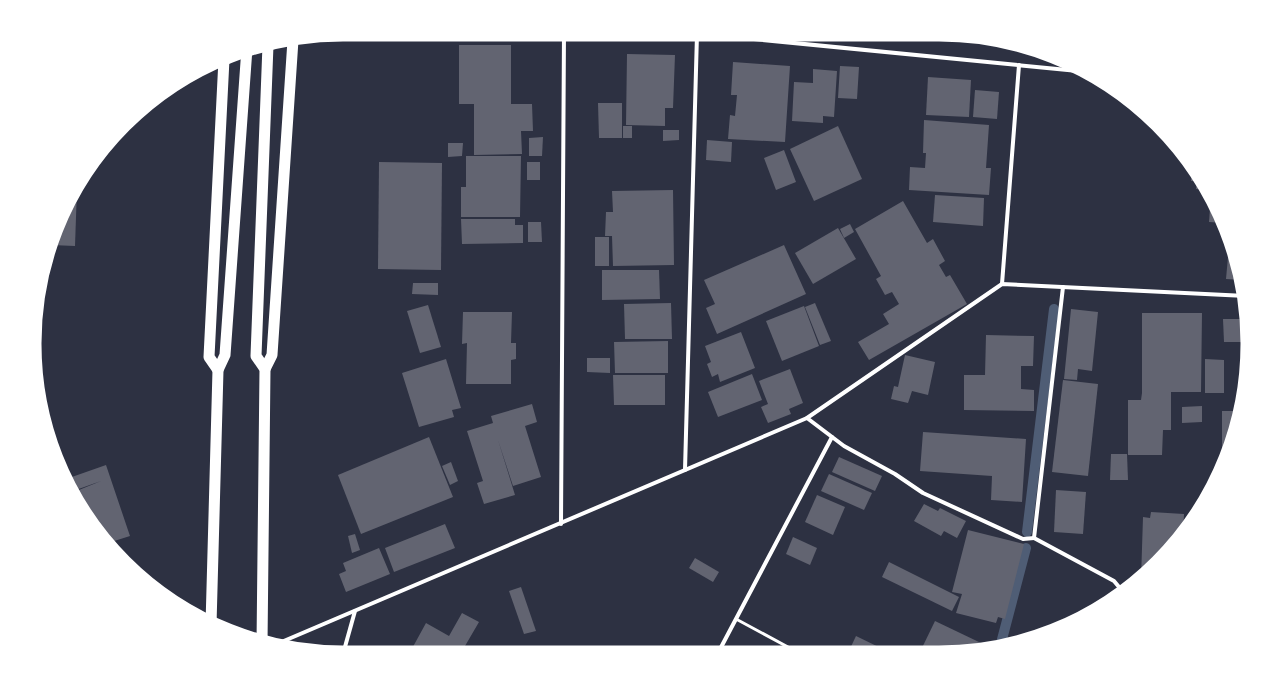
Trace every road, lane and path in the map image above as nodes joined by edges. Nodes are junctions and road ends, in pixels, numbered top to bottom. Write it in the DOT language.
graph roads {
  1 [pos="564,39"];
  2 [pos="696,39"];
  3 [pos="748,39"];
  4 [pos="293,44"];
  5 [pos="268,48"];
  6 [pos="247,55"];
  7 [pos="224,63"];
  8 [pos="1019,65"];
  9 [pos="1074,71"];
  10 [pos="1002,284"];
  11 [pos="1063,287"];
  12 [pos="1239,296"];
  13 [pos="265,369"];
  14 [pos="218,370"];
  15 [pos="806,418"];
  16 [pos="832,437"];
  17 [pos="685,470"];
  18 [pos="561,524"];
  19 [pos="1034,538"];
  20 [pos="1120,588"];
  21 [pos="355,611"];
  22 [pos="211,618"];
  23 [pos="736,619"];
  24 [pos="262,637"];
  25 [pos="282,642"];
  26 [pos="345,648"];
  27 [pos="721,648"];
  28 [pos="790,648"];
  1 -- 18 [label="street"];
  2 -- 17 [label="street"];
  3 -- 8 [label="street"];
  4 -- 13 [label="highway"];
  5 -- 13 [label="highway"];
  6 -- 14 [label="highway"];
  7 -- 14 [label="highway"];
  8 -- 9 [label="street"];
  8 -- 10 [label="street"];
  10 -- 11 [label="street"];
  10 -- 15 [label="street"];
  11 -- 12 [label="street"];
  11 -- 19 [label="street"];
  13 -- 24 [label="highway"];
  14 -- 22 [label="highway"];
  15 -- 16 [label="street"];
  15 -- 17 [label="street"];
  16 -- 19 [label="street"];
  16 -- 23 [label="street"];
  17 -- 18 [label="street"];
  18 -- 21 [label="street"];
  19 -- 20 [label="street"];
  21 -- 25 [label="street"];
  21 -- 26 [label="street"];
  23 -- 27 [label="street"];
  23 -- 28 [label="lane"];
}
